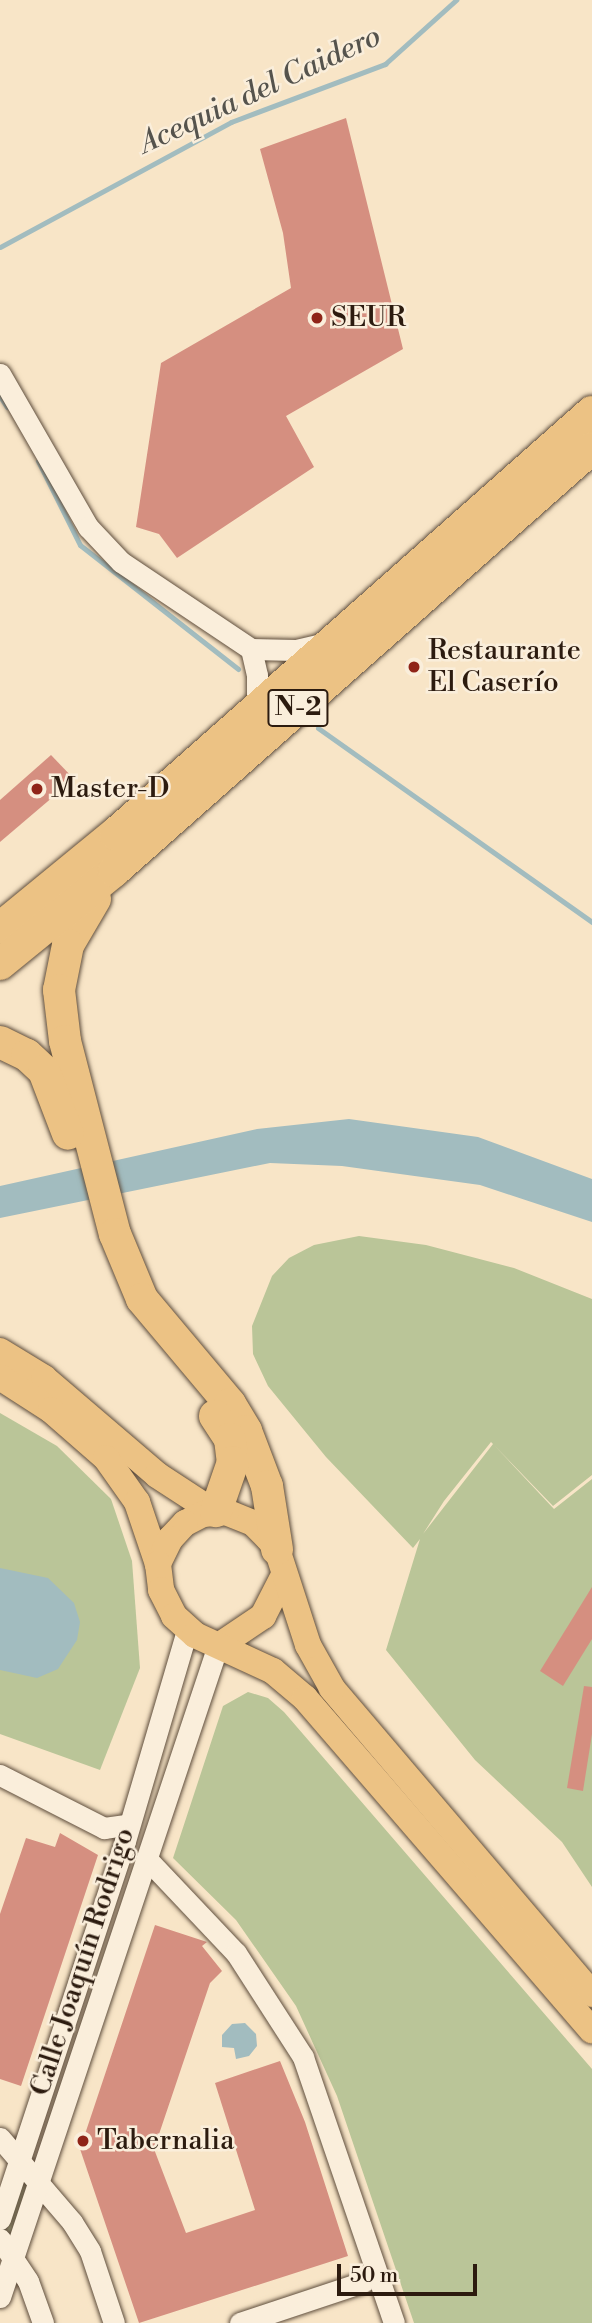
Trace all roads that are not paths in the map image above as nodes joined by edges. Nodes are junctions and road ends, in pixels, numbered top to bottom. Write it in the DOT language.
graph roads {
  1 [pos="0,374"];
  2 [pos="592,412"];
  3 [pos="592,448"];
  4 [pos="335,640"];
  5 [pos="251,649"];
  6 [pos="257,708"];
  7 [pos="114,871"];
  8 [pos="0,928"];
  9 [pos="0,964"];
  10 [pos="0,1041"];
  11 [pos="74,1115"];
  12 [pos="125,1285"];
  13 [pos="0,1351"];
  14 [pos="0,1377"];
  15 [pos="37,1387"];
  16 [pos="212,1503"];
  17 [pos="281,1562"];
  18 [pos="158,1564"];
  19 [pos="187,1630"];
  20 [pos="219,1645"];
  21 [pos="0,1775"];
  22 [pos="126,1825"];
  23 [pos="147,1859"];
  24 [pos="592,1994"];
  25 [pos="592,2030"];
  26 [pos="0,2138"];
  27 [pos="20,2159"];
  28 [pos="39,2179"];
  29 [pos="0,2219"];
  30 [pos="0,2239"];
  31 [pos="13,2257"];
  32 [pos="363,2282"];
  33 [pos="0,2297"];
  34 [pos="43,2323"];
  35 [pos="114,2323"];
  36 [pos="240,2323"];
  37 [pos="394,2323"];
  1 -- 5 [label="street"];
  2 -- 4 [label="highway, N-2"];
  3 -- 7 [label="highway, N-2"];
  4 -- 5 [label="street"];
  4 -- 6 [label="highway, N-2"];
  5 -- 6 [label="street"];
  6 -- 8 [label="highway, N-2"];
  7 -- 9 [label="highway, N-2"];
  7 -- 11 [label="highway"];
  10 -- 11 [label="highway"];
  11 -- 12 [label="highway"];
  12 -- 16 [label="highway"];
  12 -- 17 [label="highway"];
  13 -- 15 [label="main road"];
  14 -- 15 [label="main road"];
  15 -- 16 [label="main road"];
  15 -- 18 [label="main road"];
  16 -- 17 [label="main road"];
  16 -- 18 [label="main road"];
  17 -- 20 [label="main road"];
  17 -- 24 [label="main road"];
  18 -- 19 [label="main road"];
  19 -- 20 [label="main road"];
  19 -- 22 [label="street, Calle Joaquín Rodrigo"];
  20 -- 23 [label="street, Calle Joaquín Rodrigo"];
  20 -- 25 [label="main road"];
  21 -- 22 [label="street"];
  22 -- 27 [label="street, Calle Joaquín Rodrigo"];
  23 -- 28 [label="street, Calle Joaquín Rodrigo"];
  23 -- 37 [label="street"];
  26 -- 27 [label="street"];
  27 -- 28 [label="street"];
  27 -- 29 [label="street, Calle Joaquín Rodrigo"];
  28 -- 31 [label="street, Calle Joaquín Rodrigo"];
  28 -- 35 [label="street"];
  30 -- 31 [label="street"];
  31 -- 33 [label="street, Calle Joaquín Rodrigo"];
  31 -- 34 [label="street"];
  32 -- 36 [label="street"];
}
